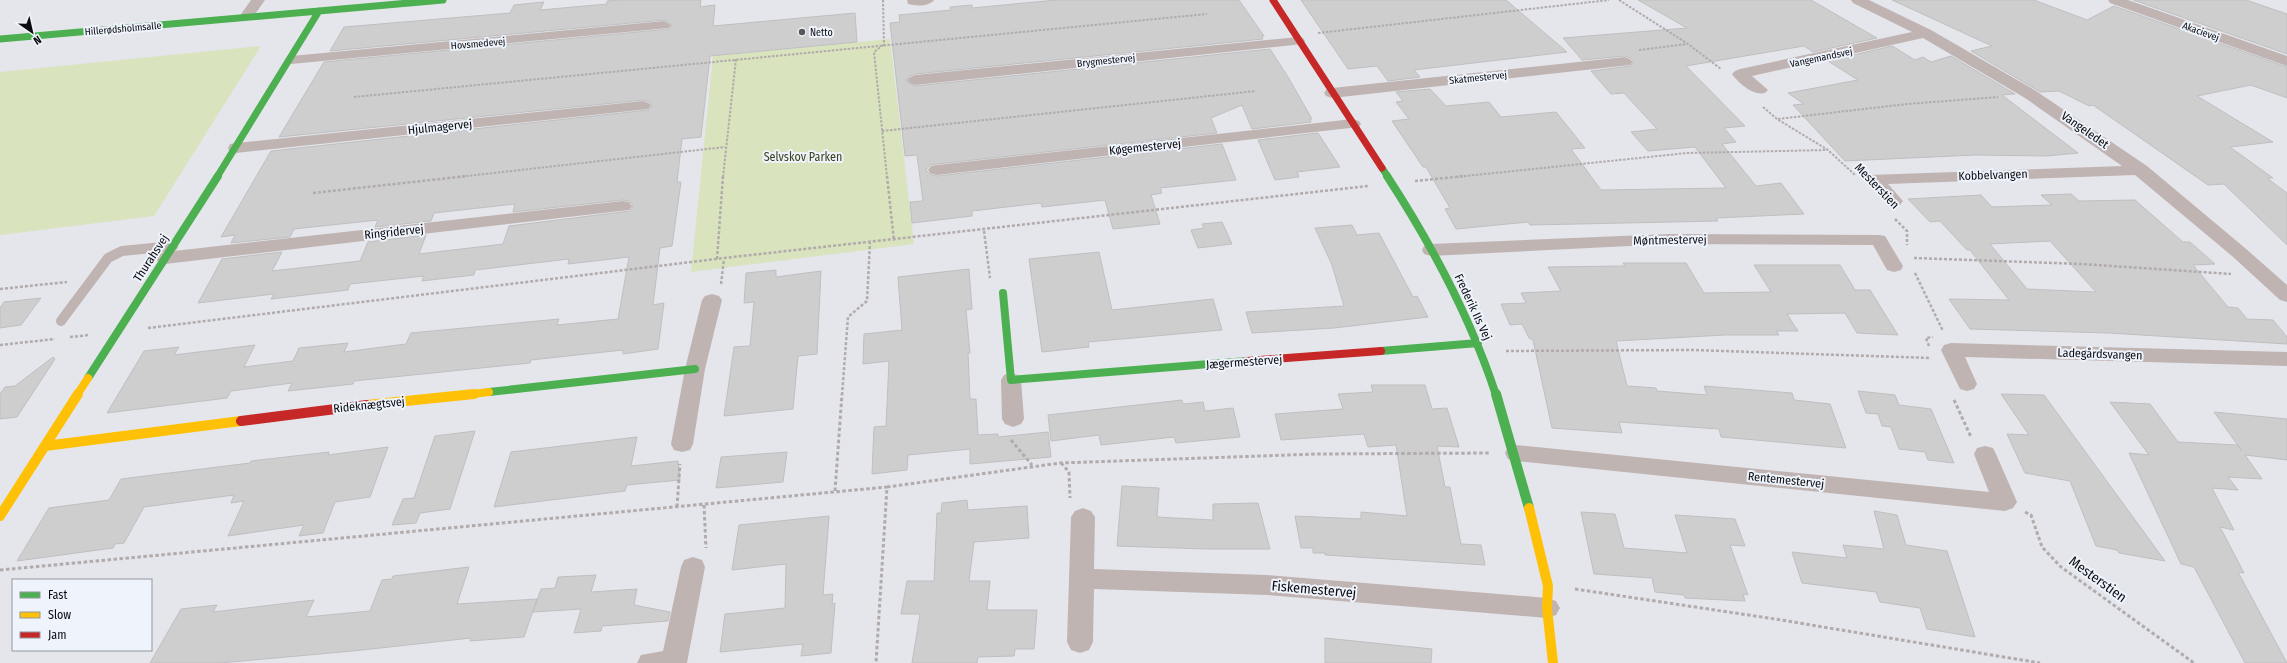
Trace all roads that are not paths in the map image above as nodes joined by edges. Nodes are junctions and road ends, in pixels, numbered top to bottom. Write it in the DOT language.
graph roads {
  1 [pos="258,0"];
  2 [pos="443,0"];
  3 [pos="927,0"];
  4 [pos="1273,0"];
  5 [pos="1858,0"];
  6 [pos="2115,0"];
  7 [pos="913,1"];
  8 [pos="319,11"];
  9 [pos="246,17"];
  10 [pos="664,25"];
  11 [pos="1926,33"];
  12 [pos="1296,38"];
  13 [pos="0,39"];
  14 [pos="291,60"];
  15 [pos="2287,61"];
  16 [pos="1625,62"];
  17 [pos="915,80"];
  18 [pos="1332,93"];
  19 [pos="1760,97"];
  20 [pos="643,106"];
  21 [pos="1352,124"];
  22 [pos="236,148"];
  23 [pos="937,170"];
  24 [pos="2141,170"];
  25 [pos="622,206"];
  26 [pos="1892,208"];
  27 [pos="1431,250"];
  28 [pos="169,252"];
  29 [pos="1901,262"];
  30 [pos="1003,293"];
  31 [pos="2287,296"];
  32 [pos="712,300"];
  33 [pos="61,321"];
  34 [pos="1478,344"];
  35 [pos="2287,359"];
  36 [pos="695,369"];
  37 [pos="1011,380"];
  38 [pos="1959,389"];
  39 [pos="1013,419"];
  40 [pos="682,444"];
  41 [pos="45,446"];
  42 [pos="1516,453"];
  43 [pos="1985,454"];
  44 [pos="0,516"];
  45 [pos="1083,517"];
  46 [pos="692,567"];
  47 [pos="1082,579"];
  48 [pos="1547,597"];
  49 [pos="1080,642"];
  50 [pos="666,662"];
  51 [pos="1553,663"];
  1 -- 9 [label="street"];
  2 -- 8 [label="street, Hillerødsholmsalle"];
  3 -- 7 [label="street"];
  4 -- 12 [label="street, Frederik IIs Vej"];
  5 -- 11 [label="street, Vangeledet"];
  6 -- 15 [label="street, Akacievej"];
  8 -- 9 [label="street, Hillerødsholmsalle"];
  8 -- 14 [label="street, Thurahsvej"];
  9 -- 13 [label="street, Hillerødsholmsalle"];
  10 -- 14 [label="street, Hovsmedevej"];
  11 -- 19 [label="street, Vangemandsvej"];
  11 -- 24 [label="street, Vangeledet"];
  12 -- 17 [label="street, Brygmestervej"];
  12 -- 18 [label="street, Frederik IIs Vej"];
  14 -- 22 [label="street, Thurahsvej"];
  16 -- 18 [label="street, Skatmestervej"];
  18 -- 21 [label="street, Frederik IIs Vej"];
  20 -- 22 [label="street, Hjulmagervej"];
  21 -- 23 [label="street, Køgemestervej"];
  21 -- 27 [label="street, Frederik IIs Vej"];
  22 -- 28 [label="street, Thurahsvej"];
  24 -- 26 [label="street, Kobbelvangen"];
  24 -- 31 [label="street, Vangeledet"];
  25 -- 28 [label="street, Ringridervej"];
  27 -- 29 [label="street, Møntmestervej"];
  27 -- 34 [label="street, Frederik IIs Vej"];
  28 -- 33 [label="lane"];
  28 -- 41 [label="street, Thurahsvej"];
  30 -- 37 [label="street"];
  32 -- 36 [label="street"];
  34 -- 37 [label="street, Jægermestervej"];
  34 -- 42 [label="street, Frederik IIs Vej"];
  35 -- 38 [label="street, Ladegårdsvangen"];
  36 -- 40 [label="street"];
  36 -- 41 [label="street, Rideknægtsvej"];
  37 -- 39 [label="street"];
  41 -- 44 [label="street, Thurahsvej"];
  42 -- 43 [label="street, Rentemestervej"];
  42 -- 48 [label="street, Frederik IIs Vej"];
  45 -- 47 [label="street"];
  46 -- 50 [label="street"];
  47 -- 48 [label="street, Fiskemestervej"];
  47 -- 49 [label="street"];
  48 -- 51 [label="street, Frederik IIs Vej"];
}
